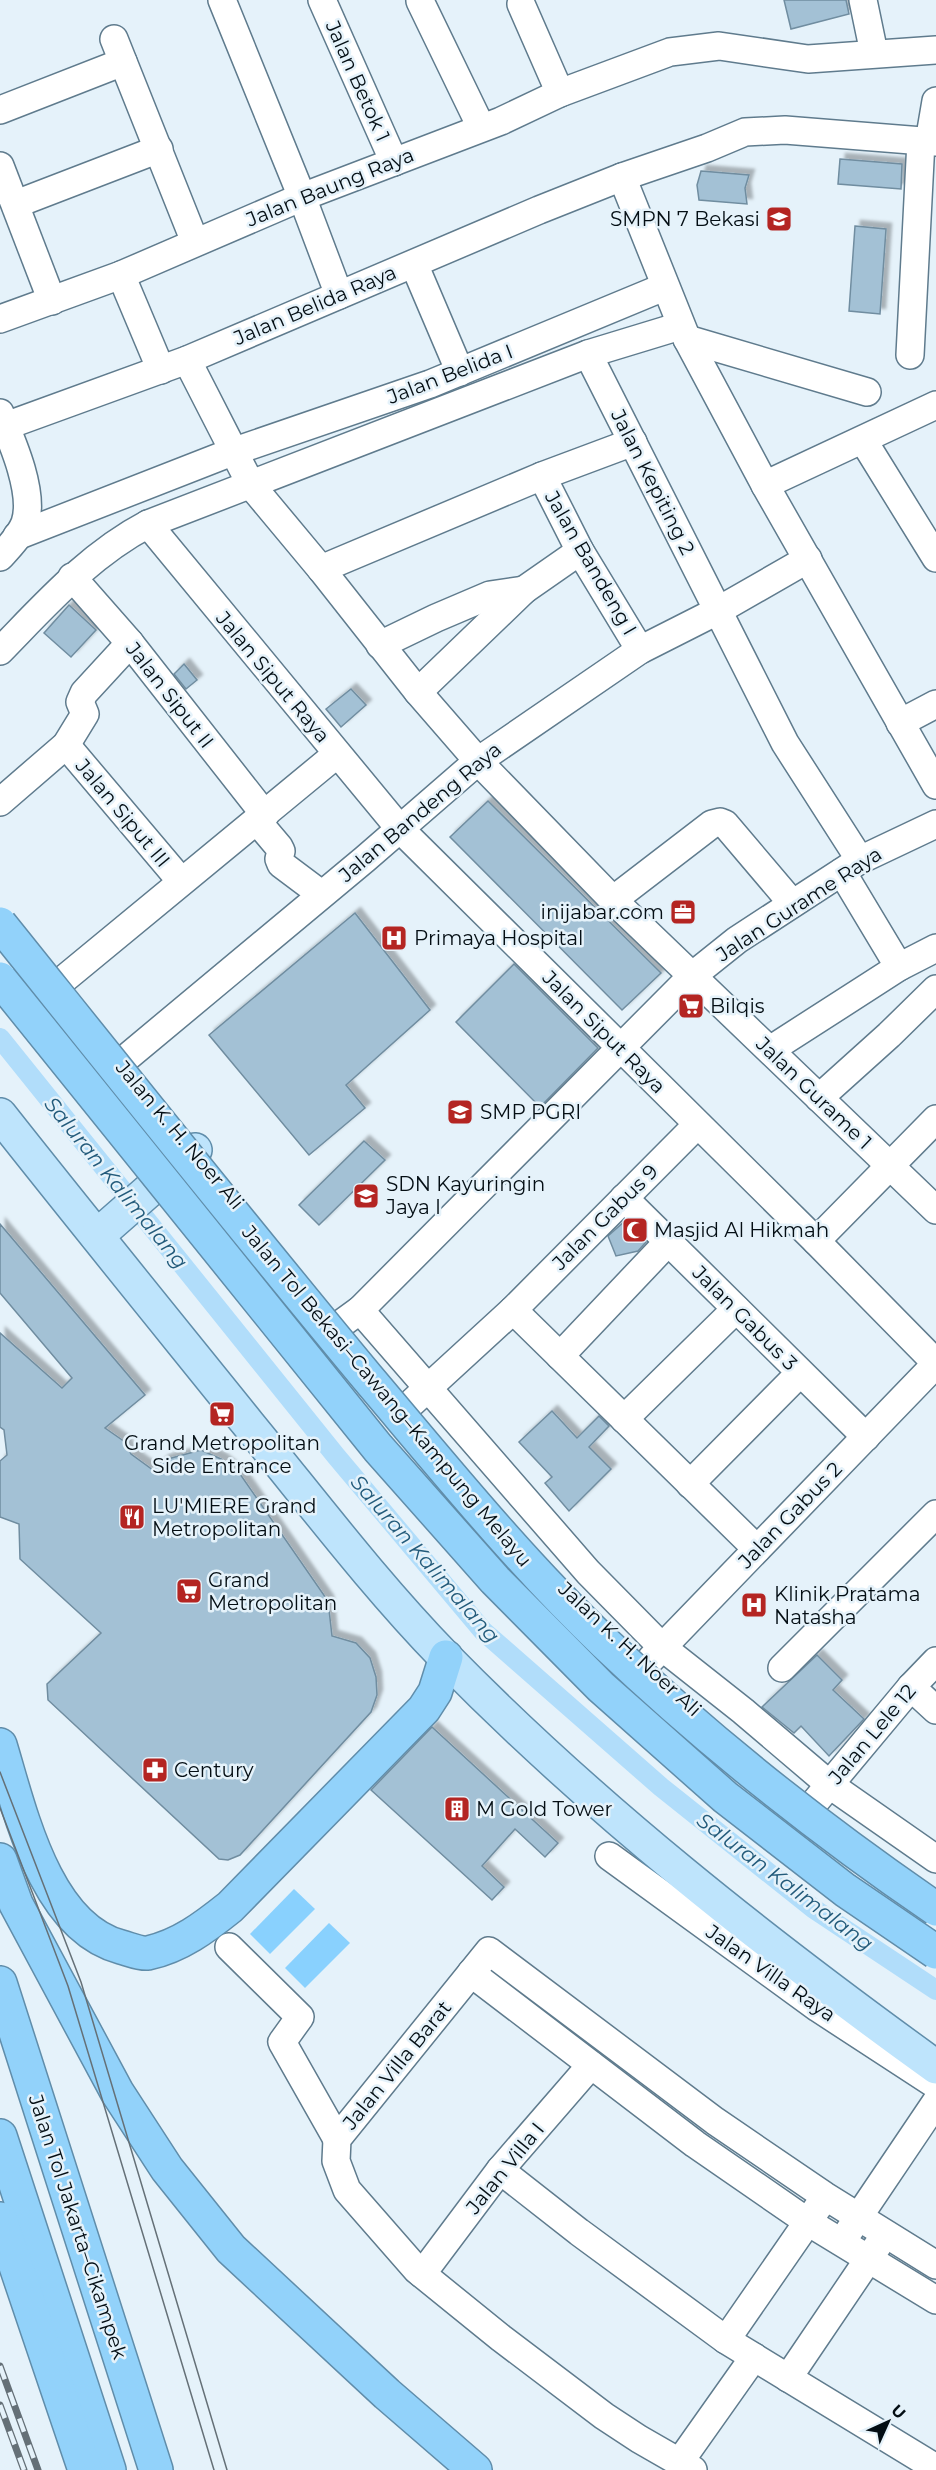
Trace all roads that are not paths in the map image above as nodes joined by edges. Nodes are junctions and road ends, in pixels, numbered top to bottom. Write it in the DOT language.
graph roads {
  1 [pos="222,0"];
  2 [pos="321,0"];
  3 [pos="863,0"];
  4 [pos="420,1"];
  5 [pos="521,4"];
  6 [pos="936,50"];
  7 [pos="874,53"];
  8 [pos="560,93"];
  9 [pos="936,101"];
  10 [pos="0,110"];
  11 [pos="481,127"];
  12 [pos="929,142"];
  13 [pos="159,149"];
  14 [pos="394,162"];
  15 [pos="0,166"];
  16 [pos="622,177"];
  17 [pos="302,197"];
  18 [pos="16,204"];
  19 [pos="195,242"];
  20 [pos="414,264"];
  21 [pos="121,275"];
  22 [pos="665,290"];
  23 [pos="339,296"];
  24 [pos="52,301"];
  25 [pos="0,319"];
  26 [pos="682,328"];
  27 [pos="588,354"];
  28 [pos="910,355"];
  29 [pos="188,360"];
  30 [pos="161,369"];
  31 [pos="460,372"];
  32 [pos="867,392"];
  33 [pos="936,405"];
  34 [pos="2,423"];
  35 [pos="863,440"];
  36 [pos="633,442"];
  37 [pos="241,468"];
  38 [pos="542,476"];
  39 [pos="765,485"];
  40 [pos="148,524"];
  41 [pos="17,536"];
  42 [pos="580,551"];
  43 [pos="0,557"];
  44 [pos="936,558"];
  45 [pos="808,559"];
  46 [pos="321,569"];
  47 [pos="72,577"];
  48 [pos="524,590"];
  49 [pos="719,610"];
  50 [pos="130,643"];
  51 [pos="380,645"];
  52 [pos="640,650"];
  53 [pos="0,651"];
  54 [pos="418,692"];
  55 [pos="936,704"];
  56 [pos="900,723"];
  57 [pos="66,745"];
  58 [pos="337,754"];
  59 [pos="478,761"];
  60 [pos="936,784"];
  61 [pos="0,802"];
  62 [pos="261,818"];
  63 [pos="936,824"];
  64 [pos="400,829"];
  65 [pos="851,866"];
  66 [pos="181,881"];
  67 [pos="321,894"];
  68 [pos="613,900"];
  69 [pos="792,903"];
  70 [pos="0,912"];
  71 [pos="0,924"];
  72 [pos="936,948"];
  73 [pos="899,967"];
  74 [pos="692,976"];
  75 [pos="0,979"];
  76 [pos="57,984"];
  77 [pos="936,989"];
  78 [pos="621,1049"];
  79 [pos="770,1050"];
  80 [pos="119,1064"];
  81 [pos="819,1098"];
  82 [pos="0,1115"];
  83 [pos="936,1119"];
  84 [pos="698,1125"];
  85 [pos="199,1155"];
  86 [pos="890,1166"];
  87 [pos="624,1198"];
  88 [pos="936,1210"];
  89 [pos="107,1234"];
  90 [pos="816,1241"];
  91 [pos="668,1242"];
  92 [pos="736,1309"];
  93 [pos="513,1310"];
  94 [pos="349,1318"];
  95 [pos="560,1356"];
  96 [pos="936,1364"];
  97 [pos="800,1373"];
  98 [pos="416,1399"];
  99 [pos="624,1419"];
  100 [pos="866,1437"];
  101 [pos="690,1484"];
  102 [pos="936,1514"];
  103 [pos="757,1549"];
  104 [pos="446,1657"];
  105 [pos="653,1657"];
  106 [pos="936,1661"];
  107 [pos="782,1668"];
  108 [pos="911,1687"];
  109 [pos="936,1710"];
  110 [pos="743,1711"];
  111 [pos="0,1745"];
  112 [pos="736,1747"];
  113 [pos="820,1796"];
  114 [pos="930,1855"];
  115 [pos="609,1856"];
  116 [pos="0,1860"];
  117 [pos="936,1897"];
  118 [pos="936,1909"];
  119 [pos="229,1947"];
  120 [pos="936,1952"];
  121 [pos="471,1973"];
  122 [pos="0,1983"];
  123 [pos="0,2049"];
  124 [pos="591,2065"];
  125 [pos="936,2067"];
  126 [pos="936,2085"];
  127 [pos="936,2102"];
  128 [pos="0,2136"];
  129 [pos="337,2139"];
  130 [pos="500,2170"];
  131 [pos="825,2196"];
  132 [pos="859,2216"];
  133 [pos="0,2219"];
  134 [pos="808,2222"];
  135 [pos="885,2232"];
  136 [pos="842,2242"];
  137 [pos="870,2260"];
  138 [pos="936,2265"];
  139 [pos="422,2274"];
  140 [pos="936,2300"];
  141 [pos="726,2340"];
  142 [pos="754,2357"];
  143 [pos="788,2378"];
  144 [pos="686,2467"];
  145 [pos="936,2468"];
  146 [pos="85,2470"];
  147 [pos="109,2470"];
  148 [pos="140,2470"];
  149 [pos="156,2470"];
  150 [pos="475,2470"];
  1 -- 17 [label="street"];
  2 -- 14 [label="street, Jalan Betok 1"];
  3 -- 7 [label="street"];
  4 -- 11 [label="street"];
  5 -- 8 [label="street"];
  6 -- 7 [label="street, Jalan Baung Raya"];
  7 -- 8 [label="street, Jalan Baung Raya"];
  8 -- 11 [label="street, Jalan Baung Raya"];
  9 -- 12 [label="street"];
  10 -- 13 [label="street"];
  11 -- 14 [label="street, Jalan Baung Raya"];
  12 -- 16 [label="street, Jalan Belida Raya"];
  12 -- 28 [label="street"];
  13 -- 18 [label="street"];
  13 -- 19 [label="street"];
  14 -- 17 [label="street, Jalan Baung Raya"];
  15 -- 18 [label="street"];
  16 -- 20 [label="street, Jalan Belida Raya"];
  16 -- 22 [label="street"];
  17 -- 19 [label="street, Jalan Baung Raya"];
  17 -- 23 [label="street"];
  18 -- 24 [label="street"];
  19 -- 21 [label="street, Jalan Baung Raya"];
  20 -- 23 [label="street, Jalan Belida Raya"];
  20 -- 31 [label="street"];
  21 -- 24 [label="street, Jalan Baung Raya"];
  21 -- 30 [label="street"];
  22 -- 26 [label="street"];
  22 -- 31 [label="street, Jalan Belida I"];
  23 -- 29 [label="street, Jalan Belida Raya"];
  24 -- 25 [label="street, Jalan Baung Raya"];
  26 -- 27 [label="street"];
  26 -- 32 [label="street"];
  26 -- 39 [label="street"];
  27 -- 36 [label="street, Jalan Kepiting 2"];
  27 -- 37 [label="street"];
  29 -- 30 [label="street, Jalan Belida Raya"];
  29 -- 37 [label="street, Jalan Gurame 1"];
  30 -- 34 [label="street, Jalan Belida Raya"];
  31 -- 37 [label="street, Jalan Belida I"];
  33 -- 35 [label="street"];
  34 -- 41 [label="street"];
  35 -- 39 [label="street"];
  35 -- 44 [label="street"];
  36 -- 38 [label="street"];
  36 -- 49 [label="street, Jalan Kepiting 2"];
  37 -- 40 [label="street"];
  37 -- 41 [label="street"];
  37 -- 46 [label="street, Jalan Gurame 1"];
  38 -- 42 [label="street, Jalan Bandeng I"];
  38 -- 46 [label="street"];
  39 -- 45 [label="street"];
  40 -- 47 [label="street"];
  40 -- 58 [label="street, Jalan Siput Raya"];
  41 -- 43 [label="street"];
  42 -- 48 [label="street"];
  42 -- 52 [label="street, Jalan Bandeng I"];
  45 -- 49 [label="street, Jalan Bandeng Raya"];
  45 -- 56 [label="street"];
  46 -- 51 [label="street, Jalan Gurame 1"];
  47 -- 50 [label="street, Jalan Siput II"];
  47 -- 53 [label="street"];
  48 -- 51 [label="street"];
  48 -- 54 [label="street"];
  49 -- 52 [label="street, Jalan Bandeng Raya"];
  49 -- 65 [label="street, Jalan Kepiting 2"];
  50 -- 57 [label="street"];
  50 -- 62 [label="street, Jalan Siput II"];
  51 -- 54 [label="street, Jalan Gurame 1"];
  52 -- 59 [label="street, Jalan Bandeng Raya"];
  54 -- 59 [label="street, Jalan Gurame 1"];
  55 -- 56 [label="street"];
  56 -- 60 [label="street"];
  57 -- 61 [label="street"];
  57 -- 66 [label="street, Jalan Siput III"];
  58 -- 62 [label="street"];
  58 -- 64 [label="street, Jalan Siput Raya"];
  59 -- 64 [label="street, Jalan Bandeng Raya"];
  59 -- 68 [label="street, Jalan Gurame 1"];
  62 -- 66 [label="street"];
  62 -- 67 [label="street, Jalan Siput II"];
  63 -- 65 [label="street, Jalan Gurame Raya"];
  64 -- 67 [label="street, Jalan Bandeng Raya"];
  64 -- 78 [label="street, Jalan Siput Raya"];
  65 -- 69 [label="street, Jalan Gurame Raya"];
  65 -- 73 [label="street, Jalan Kepiting 2"];
  66 -- 76 [label="street"];
  67 -- 80 [label="street, Jalan Bandeng Raya"];
  68 -- 69 [label="street"];
  68 -- 74 [label="street, Jalan Gurame 1"];
  69 -- 74 [label="street, Jalan Gurame Raya"];
  70 -- 76 [label="main road, Jalan K. H. Noer Ali"];
  71 -- 118 [label="highway, Jalan Tol Bekasi–Cawang–Kampung Melayu, bridge"];
  72 -- 73 [label="street"];
  73 -- 79 [label="street"];
  74 -- 78 [label="street, Jalan Gurame Raya"];
  74 -- 79 [label="street, Jalan Gurame 1"];
  75 -- 120 [label="highway, Jalan Tol Bekasi–Cawang–Kampung Melayu, bridge"];
  76 -- 80 [label="main road, Jalan K. H. Noer Ali"];
  77 -- 81 [label="street"];
  78 -- 84 [label="street, Jalan Siput Raya"];
  78 -- 94 [label="street, Jalan Gurame Raya"];
  79 -- 81 [label="street, Jalan Gurame 1"];
  80 -- 85 [label="main road, Jalan K. H. Noer Ali"];
  81 -- 86 [label="street, Jalan Gurame 1"];
  82 -- 89 [label="main road"];
  83 -- 86 [label="street"];
  84 -- 87 [label="street, Jalan Gabus 9"];
  84 -- 90 [label="street, Jalan Siput Raya"];
  85 -- 89 [label="main road"];
  85 -- 94 [label="main road, Jalan K. H. Noer Ali"];
  86 -- 88 [label="street, Jalan Gurame 1"];
  86 -- 90 [label="street"];
  87 -- 91 [label="street, Jalan Gabus 3"];
  87 -- 93 [label="street, Jalan Gabus 9"];
  89 -- 104 [label="main road"];
  90 -- 96 [label="street, Jalan Siput Raya"];
  91 -- 92 [label="street, Jalan Gabus 3"];
  91 -- 95 [label="street"];
  92 -- 97 [label="street, Jalan Gabus 3"];
  92 -- 99 [label="street"];
  93 -- 95 [label="street"];
  93 -- 98 [label="street, Jalan Gabus 9"];
  94 -- 98 [label="main road, Jalan K. H. Noer Ali"];
  95 -- 99 [label="street"];
  96 -- 100 [label="street, Jalan Gabus 2"];
  97 -- 100 [label="street, Jalan Gabus 3"];
  97 -- 101 [label="street"];
  98 -- 105 [label="main road, Jalan K. H. Noer Ali"];
  99 -- 101 [label="street"];
  100 -- 103 [label="street, Jalan Gabus 2"];
  101 -- 103 [label="street"];
  102 -- 107 [label="street"];
  103 -- 105 [label="street, Jalan Gabus 2"];
  104 -- 111 [label="highway"];
  104 -- 125 [label="main road"];
  105 -- 110 [label="street"];
  105 -- 112 [label="main road, Jalan K. H. Noer Ali"];
  106 -- 108 [label="street, Jalan Lele 12"];
  108 -- 109 [label="street"];
  108 -- 113 [label="street, Jalan Lele 12"];
  110 -- 112 [label="street"];
  110 -- 113 [label="street"];
  112 -- 113 [label="main road, Jalan K. H. Noer Ali"];
  113 -- 114 [label="street"];
  113 -- 117 [label="main road, Jalan K. H. Noer Ali"];
  115 -- 126 [label="street, Jalan Villa Raya"];
  116 -- 150 [label="highway"];
  119 -- 129 [label="street"];
  121 -- 124 [label="street"];
  121 -- 129 [label="street, Jalan Villa Barat"];
  121 -- 131 [label="street, Jalan Villa Barat"];
  122 -- 149 [label="highway, Jalan Tol Jakarta–Cikampek"];
  123 -- 148 [label="highway"];
  124 -- 130 [label="street, Jalan Villa I"];
  124 -- 134 [label="street"];
  127 -- 132 [label="street"];
  128 -- 147 [label="highway"];
  129 -- 139 [label="street, Jalan Villa Barat"];
  130 -- 139 [label="street, Jalan Villa I"];
  130 -- 141 [label="street"];
  131 -- 132 [label="street"];
  131 -- 134 [label="street"];
  132 -- 135 [label="street"];
  132 -- 136 [label="street"];
  133 -- 146 [label="highway"];
  134 -- 136 [label="street"];
  134 -- 141 [label="street"];
  135 -- 137 [label="street"];
  135 -- 138 [label="street"];
  136 -- 137 [label="street"];
  137 -- 140 [label="street"];
  137 -- 143 [label="street"];
  139 -- 144 [label="street"];
  141 -- 142 [label="street"];
  142 -- 143 [label="street"];
  142 -- 144 [label="street"];
  143 -- 145 [label="street"];
}
